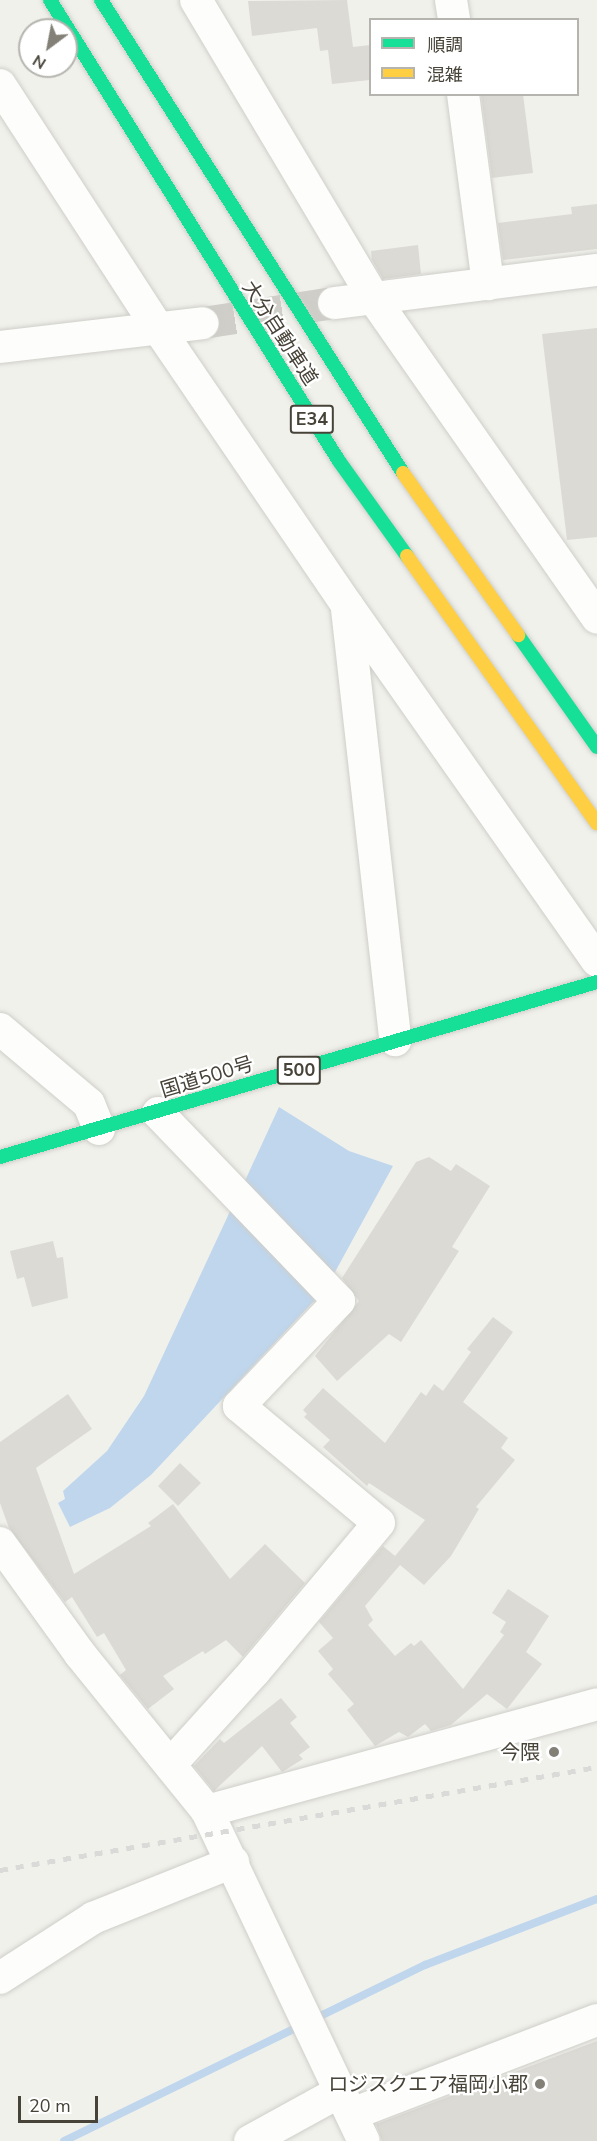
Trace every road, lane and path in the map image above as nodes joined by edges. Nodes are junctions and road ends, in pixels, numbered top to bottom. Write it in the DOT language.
graph roads {
  1 [pos="50,0"];
  2 [pos="101,0"];
  3 [pos="196,0"];
  4 [pos="451,0"];
  5 [pos="454,18"];
  6 [pos="0,85"];
  7 [pos="464,96"];
  8 [pos="597,270"];
  9 [pos="488,284"];
  10 [pos="374,298"];
  11 [pos="334,303"];
  12 [pos="203,323"];
  13 [pos="158,328"];
  14 [pos="0,347"];
  15 [pos="346,605"];
  16 [pos="597,618"];
  17 [pos="597,747"];
  18 [pos="597,823"];
  19 [pos="597,961"];
  20 [pos="597,982"];
  21 [pos="0,1029"];
  22 [pos="395,1040"];
  23 [pos="158,1113"];
  24 [pos="99,1129"];
  25 [pos="0,1157"];
  26 [pos="0,1543"];
  27 [pos="597,1704"];
  28 [pos="170,1765"];
  29 [pos="207,1811"];
  30 [pos="233,1862"];
  31 [pos="0,1978"];
  32 [pos="597,2020"];
  33 [pos="352,2115"];
  34 [pos="250,2141"];
  1 -- 18 [label="highway, 大分自動車道 / E34"];
  2 -- 17 [label="highway, 大分自動車道 / E34"];
  3 -- 10 [label="street"];
  4 -- 5 [label="street"];
  6 -- 13 [label="street"];
  7 -- 9 [label="street"];
  8 -- 9 [label="street"];
  9 -- 10 [label="street"];
  10 -- 11 [label="street"];
  10 -- 16 [label="street"];
  12 -- 13 [label="street"];
  13 -- 14 [label="street"];
  13 -- 15 [label="street"];
  15 -- 19 [label="street"];
  15 -- 22 [label="street"];
  20 -- 22 [label="highway, 国道500号 / 500"];
  21 -- 24 [label="street"];
  22 -- 23 [label="highway, 国道500号 / 500"];
  23 -- 24 [label="highway, 国道500号 / 500"];
  23 -- 28 [label="street"];
  24 -- 25 [label="highway, 国道500号 / 500"];
  26 -- 28 [label="street"];
  27 -- 29 [label="street"];
  28 -- 29 [label="street"];
  29 -- 30 [label="street"];
  30 -- 31 [label="street"];
  30 -- 33 [label="street"];
  32 -- 33 [label="street"];
  33 -- 34 [label="street"];
}
